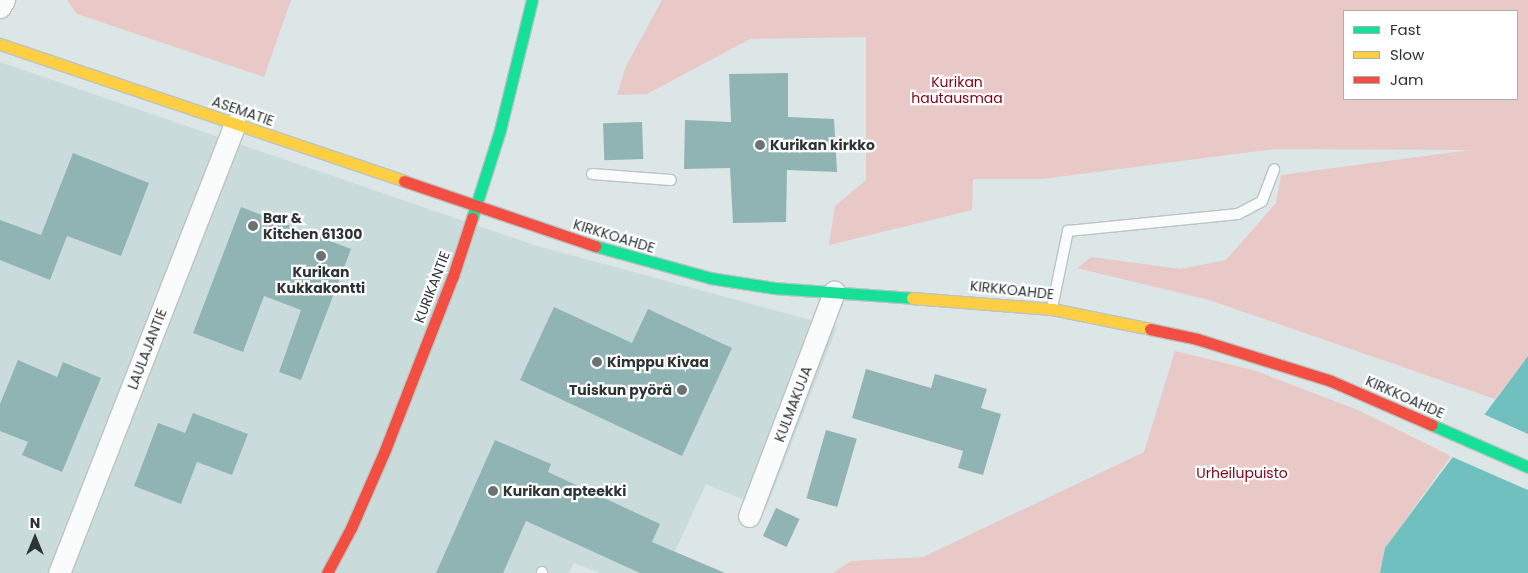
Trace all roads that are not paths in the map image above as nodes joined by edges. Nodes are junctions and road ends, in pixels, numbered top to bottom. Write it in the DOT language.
graph roads {
  1 [pos="4,0"];
  2 [pos="532,0"];
  3 [pos="0,7"];
  4 [pos="0,44"];
  5 [pos="235,124"];
  6 [pos="1274,169"];
  7 [pos="592,174"];
  8 [pos="671,180"];
  9 [pos="477,207"];
  10 [pos="834,292"];
  11 [pos="1052,309"];
  12 [pos="1528,467"];
  13 [pos="750,516"];
  14 [pos="59,573"];
  15 [pos="327,573"];
  1 -- 3 [label="street"];
  2 -- 9 [label="main road, KURIKANTIE"];
  4 -- 5 [label="main road, ASEMATIE"];
  5 -- 9 [label="main road, ASEMATIE"];
  5 -- 14 [label="street, LAULAJANTIE"];
  6 -- 11 [label="lane"];
  7 -- 8 [label="lane"];
  9 -- 10 [label="main road, KIRKKOAHDE"];
  9 -- 15 [label="main road, KURIKANTIE"];
  10 -- 11 [label="main road, KIRKKOAHDE"];
  10 -- 13 [label="street, KULMAKUJA"];
  11 -- 12 [label="main road, KIRKKOAHDE"];
}
